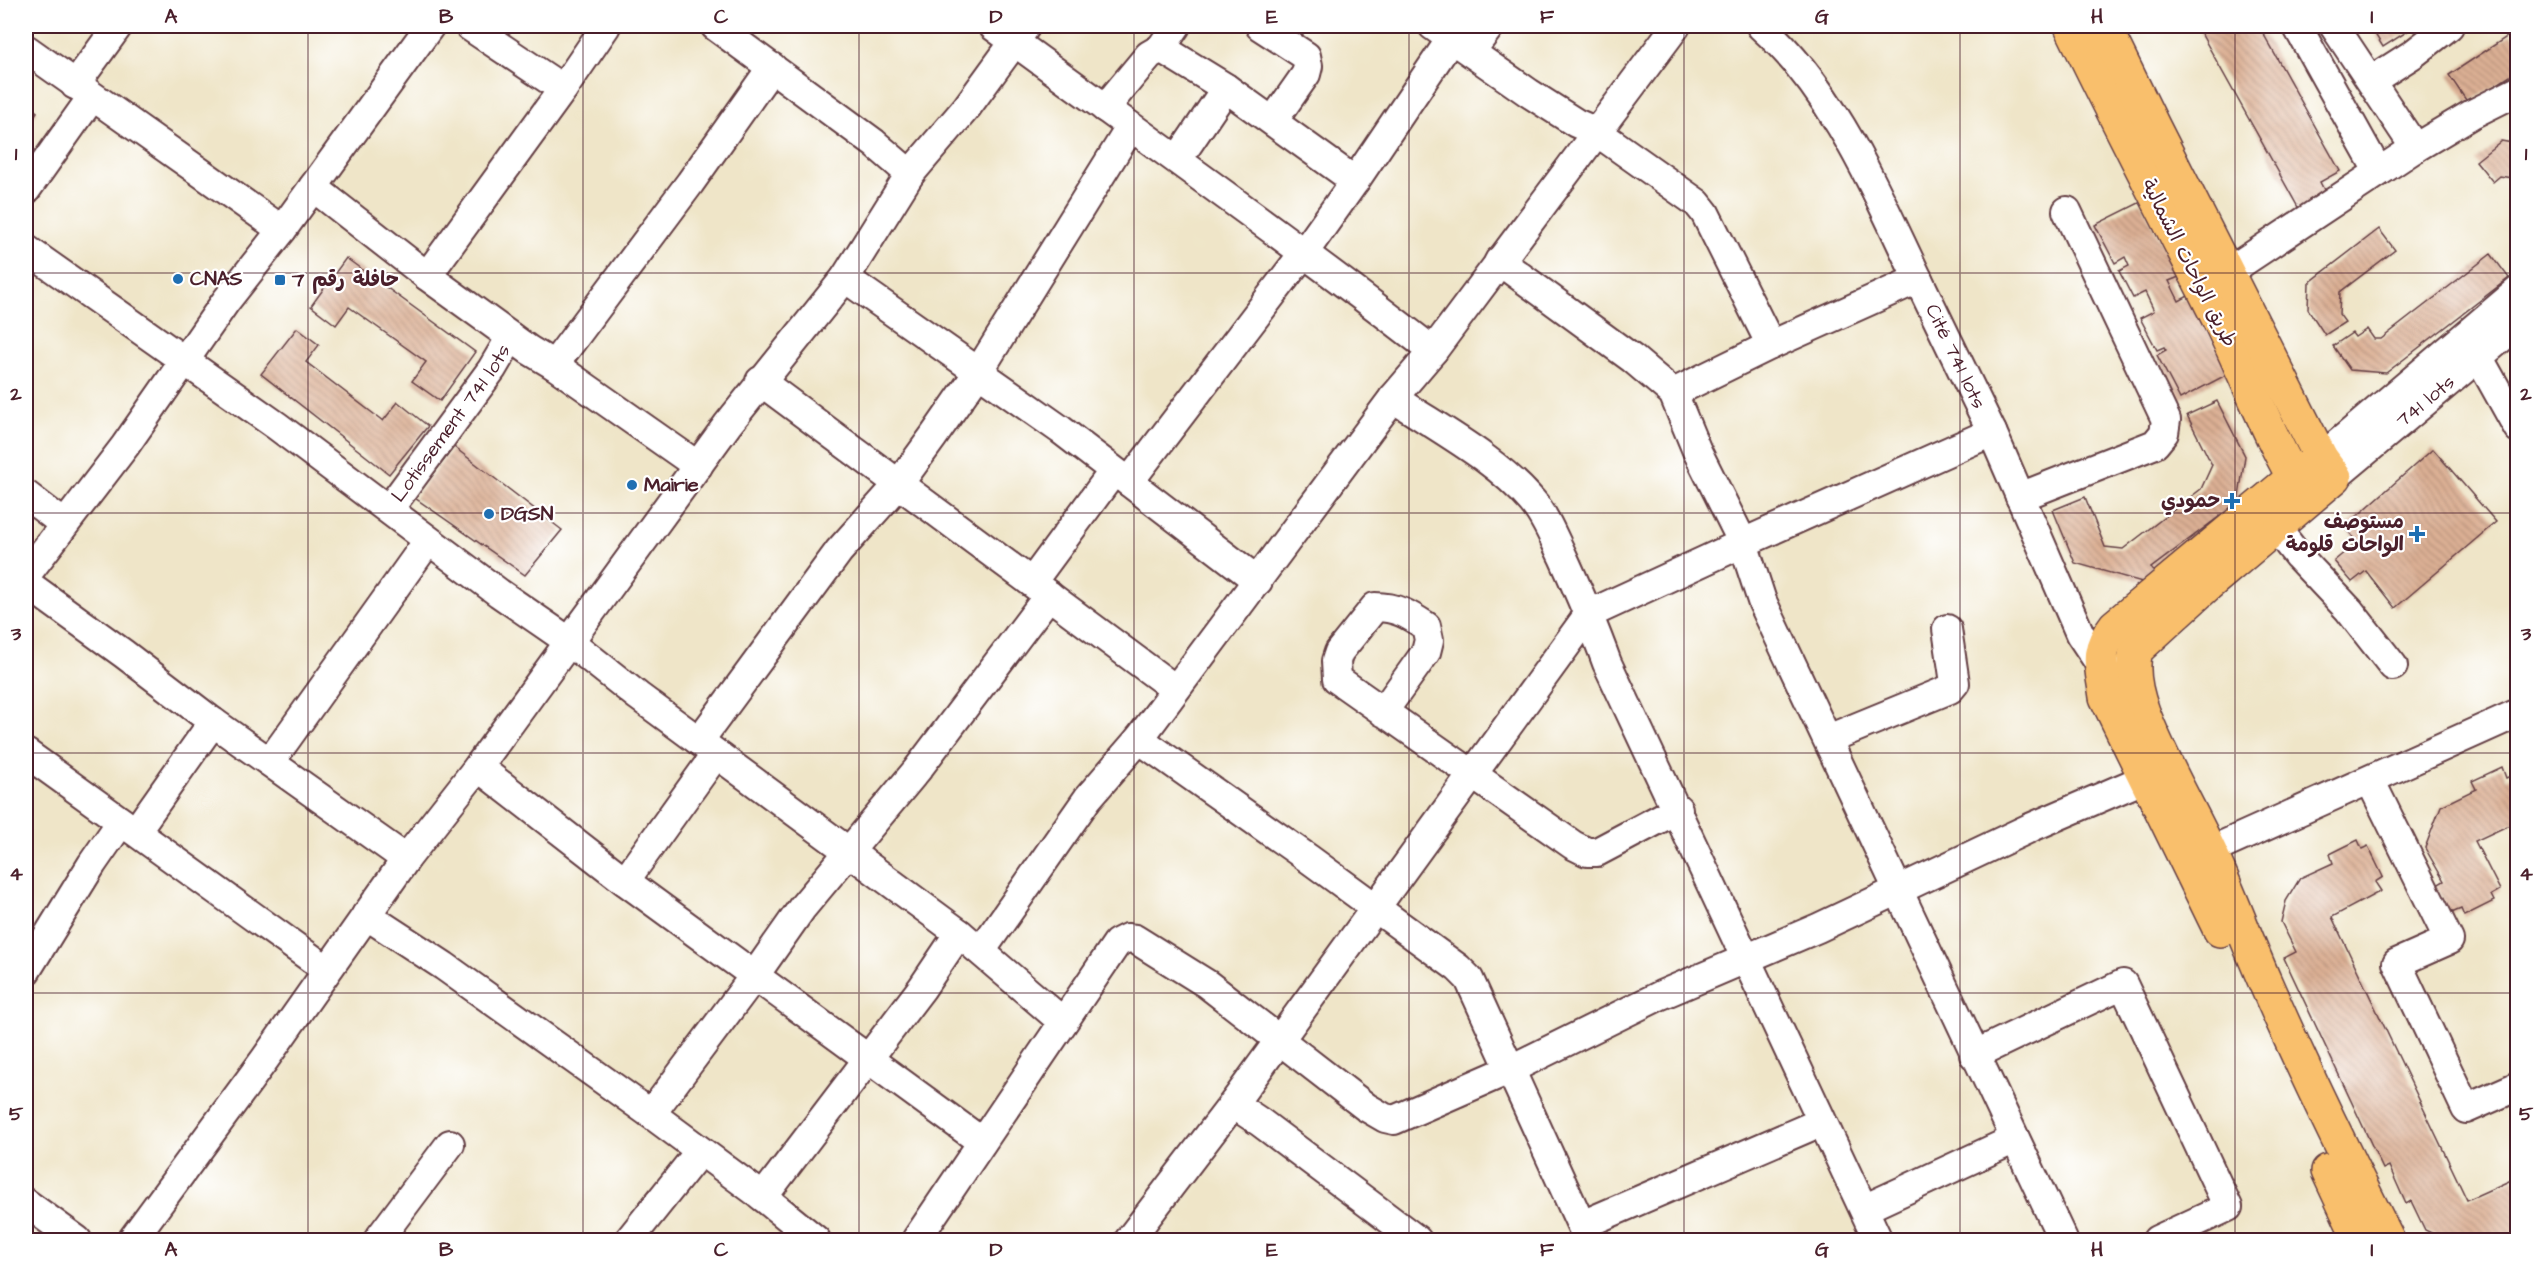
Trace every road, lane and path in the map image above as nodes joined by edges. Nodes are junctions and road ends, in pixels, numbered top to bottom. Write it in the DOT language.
graph roads {
  1 [pos="118,26"];
  2 [pos="430,26"];
  3 [pos="469,26"];
  4 [pos="606,26"];
  5 [pos="715,26"];
  6 [pos="1260,26"];
  7 [pos="1490,26"];
  8 [pos="1676,26"];
  9 [pos="1761,26"];
  10 [pos="2071,26"];
  11 [pos="2104,26"];
  12 [pos="2297,26"];
  13 [pos="2334,26"];
  14 [pos="2445,27"];
  15 [pos="1011,31"];
  16 [pos="1168,37"];
  17 [pos="1452,39"];
  18 [pos="26,49"];
  19 [pos="772,67"];
  20 [pos="2371,81"];
  21 [pos="1226,88"];
  22 [pos="563,89"];
  23 [pos="2517,90"];
  24 [pos="84,91"];
  25 [pos="1105,108"];
  26 [pos="1273,121"];
  27 [pos="1130,128"];
  28 [pos="1597,132"];
  29 [pos="2415,148"];
  30 [pos="1178,159"];
  31 [pos="2378,171"];
  32 [pos="910,174"];
  33 [pos="1355,181"];
  34 [pos="313,187"];
  35 [pos="26,190"];
  36 [pos="2067,211"];
  37 [pos="282,230"];
  38 [pos="26,249"];
  39 [pos="1302,254"];
  40 [pos="1499,261"];
  41 [pos="2228,272"];
  42 [pos="427,276"];
  43 [pos="845,278"];
  44 [pos="1918,279"];
  45 [pos="2517,291"];
  46 [pos="2517,324"];
  47 [pos="511,337"];
  48 [pos="1771,345"];
  49 [pos="2472,348"];
  50 [pos="1433,351"];
  51 [pos="183,361"];
  52 [pos="554,365"];
  53 [pos="979,371"];
  54 [pos="760,381"];
  55 [pos="1673,393"];
  56 [pos="1392,398"];
  57 [pos="2517,428"];
  58 [pos="1992,432"];
  59 [pos="698,466"];
  60 [pos="2328,468"];
  61 [pos="1121,477"];
  62 [pos="898,485"];
  63 [pos="2301,489"];
  64 [pos="26,495"];
  65 [pos="2020,497"];
  66 [pos="389,509"];
  67 [pos="64,524"];
  68 [pos="2276,528"];
  69 [pos="428,541"];
  70 [pos="1743,543"];
  71 [pos="26,574"];
  72 [pos="1258,581"];
  73 [pos="26,583"];
  74 [pos="1040,588"];
  75 [pos="1589,614"];
  76 [pos="1947,629"];
  77 [pos="570,642"];
  78 [pos="2393,666"];
  79 [pos="2102,667"];
  80 [pos="2135,683"];
  81 [pos="1175,689"];
  82 [pos="1383,712"];
  83 [pos="2517,713"];
  84 [pos="213,722"];
  85 [pos="1139,739"];
  86 [pos="1828,739"];
  87 [pos="708,747"];
  88 [pos="26,753"];
  89 [pos="270,762"];
  90 [pos="478,766"];
  91 [pos="1474,775"];
  92 [pos="2146,778"];
  93 [pos="2370,780"];
  94 [pos="1678,810"];
  95 [pos="128,826"];
  96 [pos="849,851"];
  97 [pos="2210,851"];
  98 [pos="405,859"];
  99 [pos="625,881"];
  100 [pos="1898,892"];
  101 [pos="1377,908"];
  102 [pos="366,915"];
  103 [pos="959,933"];
  104 [pos="981,951"];
  105 [pos="1744,959"];
  106 [pos="326,969"];
  107 [pos="26,971"];
  108 [pos="755,975"];
  109 [pos="1063,1022"];
  110 [pos="1279,1041"];
  111 [pos="1974,1054"];
  112 [pos="868,1057"];
  113 [pos="1511,1069"];
  114 [pos="2517,1086"];
  115 [pos="1233,1104"];
  116 [pos="651,1114"];
  117 [pos="1821,1122"];
  118 [pos="2015,1138"];
  119 [pos="982,1142"];
  120 [pos="450,1144"];
  121 [pos="700,1151"];
  122 [pos="764,1197"];
  123 [pos="26,1203"];
  124 [pos="1864,1209"];
  125 [pos="1585,1233"];
  126 [pos="77,1240"];
  127 [pos="132,1240"];
  128 [pos="378,1240"];
  129 [pos="629,1240"];
  130 [pos="816,1240"];
  131 [pos="916,1240"];
  132 [pos="1130,1240"];
  133 [pos="1417,1240"];
  134 [pos="1878,1240"];
  135 [pos="2062,1240"];
  136 [pos="2157,1240"];
  137 [pos="2360,1240"];
  138 [pos="2388,1240"];
  1 -- 24 [label="street"];
  2 -- 34 [label="street"];
  3 -- 22 [label="street"];
  4 -- 22 [label="street"];
  5 -- 19 [label="street"];
  6 -- 26 [label="street"];
  7 -- 17 [label="street"];
  8 -- 28 [label="street"];
  9 -- 44 [label="street, Cité 741 lots"];
  10 -- 63 [label="main road, طريق الواحات الشمالية"];
  11 -- 41 [label="main road, طريق الواحات الشمالية"];
  12 -- 31 [label="street"];
  13 -- 20 [label="street"];
  14 -- 20 [label="street"];
  15 -- 25 [label="street"];
  15 -- 32 [label="street"];
  16 -- 21 [label="street"];
  16 -- 25 [label="street"];
  17 -- 28 [label="street"];
  17 -- 33 [label="street"];
  18 -- 24 [label="street"];
  19 -- 32 [label="street"];
  19 -- 52 [label="street"];
  20 -- 29 [label="street"];
  21 -- 26 [label="street"];
  21 -- 30 [label="street"];
  22 -- 42 [label="street"];
  23 -- 29 [label="street"];
  24 -- 35 [label="street"];
  24 -- 37 [label="street"];
  25 -- 27 [label="street"];
  26 -- 33 [label="street"];
  27 -- 30 [label="street"];
  27 -- 53 [label="street"];
  28 -- 40 [label="street"];
  28 -- 48 [label="street"];
  29 -- 31 [label="street"];
  30 -- 39 [label="street"];
  31 -- 41 [label="street"];
  32 -- 43 [label="street"];
  33 -- 39 [label="street"];
  34 -- 37 [label="street"];
  34 -- 42 [label="street"];
  36 -- 65 [label="street"];
  37 -- 51 [label="street"];
  38 -- 51 [label="street"];
  39 -- 50 [label="street"];
  39 -- 61 [label="street"];
  40 -- 50 [label="street"];
  40 -- 55 [label="street"];
  41 -- 60 [label="main road, طريق الواحات الشمالية"];
  42 -- 47 [label="street"];
  43 -- 53 [label="street"];
  43 -- 54 [label="street"];
  44 -- 48 [label="street"];
  44 -- 58 [label="street, Cité 741 lots"];
  45 -- 49 [label="street"];
  46 -- 49 [label="street, 741 lots"];
  47 -- 52 [label="street"];
  47 -- 66 [label="street, Lotissement 741 lots"];
  48 -- 55 [label="street"];
  49 -- 57 [label="street"];
  49 -- 60 [label="street, 741 lots"];
  50 -- 56 [label="street"];
  51 -- 66 [label="street"];
  51 -- 67 [label="street"];
  52 -- 59 [label="street"];
  53 -- 61 [label="street"];
  53 -- 62 [label="street"];
  54 -- 59 [label="street"];
  54 -- 62 [label="street"];
  55 -- 70 [label="street"];
  56 -- 72 [label="street"];
  56 -- 75 [label="street"];
  58 -- 65 [label="street, Cité 741 lots"];
  58 -- 70 [label="street"];
  59 -- 77 [label="street"];
  60 -- 63 [label="main road"];
  61 -- 72 [label="street"];
  61 -- 74 [label="street"];
  62 -- 74 [label="street"];
  62 -- 87 [label="street"];
  63 -- 68 [label="main road"];
  63 -- 79 [label="main road"];
  64 -- 67 [label="street"];
  65 -- 79 [label="street, Cité 741 lots"];
  66 -- 69 [label="street"];
  67 -- 71 [label="street"];
  68 -- 78 [label="street"];
  68 -- 80 [label="main road"];
  69 -- 77 [label="street"];
  69 -- 89 [label="street"];
  70 -- 75 [label="street"];
  70 -- 86 [label="street"];
  72 -- 81 [label="street"];
  73 -- 84 [label="street"];
  74 -- 81 [label="street"];
  74 -- 96 [label="street"];
  75 -- 91 [label="street"];
  75 -- 94 [label="street"];
  76 -- 86 [label="street"];
  77 -- 87 [label="street"];
  77 -- 90 [label="street"];
  79 -- 80 [label="street"];
  79 -- 92 [label="main road"];
  80 -- 97 [label="main road"];
  81 -- 85 [label="street"];
  82 -- 91 [label="street"];
  83 -- 93 [label="street"];
  84 -- 89 [label="street"];
  84 -- 95 [label="street"];
  85 -- 101 [label="street"];
  85 -- 104 [label="street"];
  86 -- 100 [label="street"];
  87 -- 96 [label="street"];
  87 -- 99 [label="street"];
  88 -- 95 [label="street"];
  89 -- 98 [label="street"];
  90 -- 98 [label="street"];
  90 -- 99 [label="street"];
  91 -- 94 [label="street"];
  91 -- 101 [label="street"];
  92 -- 100 [label="street"];
  92 -- 137 [label="main road"];
  93 -- 97 [label="street"];
  93 -- 114 [label="street"];
  94 -- 105 [label="street"];
  95 -- 106 [label="street"];
  95 -- 107 [label="street"];
  96 -- 103 [label="street"];
  96 -- 108 [label="street"];
  97 -- 138 [label="main road"];
  98 -- 102 [label="street"];
  99 -- 108 [label="street"];
  100 -- 105 [label="street"];
  100 -- 111 [label="street"];
  101 -- 110 [label="street"];
  101 -- 113 [label="street"];
  102 -- 106 [label="street"];
  102 -- 116 [label="street"];
  103 -- 104 [label="street"];
  103 -- 112 [label="street"];
  104 -- 109 [label="street"];
  105 -- 113 [label="street"];
  105 -- 117 [label="street"];
  106 -- 127 [label="street"];
  108 -- 112 [label="street"];
  108 -- 116 [label="street"];
  109 -- 110 [label="street"];
  109 -- 119 [label="street"];
  110 -- 113 [label="street"];
  110 -- 115 [label="street"];
  111 -- 118 [label="street"];
  111 -- 136 [label="street"];
  112 -- 119 [label="street"];
  112 -- 122 [label="street"];
  113 -- 125 [label="street"];
  115 -- 132 [label="street"];
  115 -- 133 [label="street"];
  116 -- 121 [label="street"];
  117 -- 124 [label="street"];
  117 -- 125 [label="street"];
  118 -- 124 [label="street"];
  118 -- 135 [label="street"];
  119 -- 131 [label="street"];
  120 -- 128 [label="street"];
  121 -- 122 [label="street"];
  121 -- 129 [label="street"];
  122 -- 130 [label="street"];
  123 -- 126 [label="street"];
  124 -- 134 [label="street"];
}
